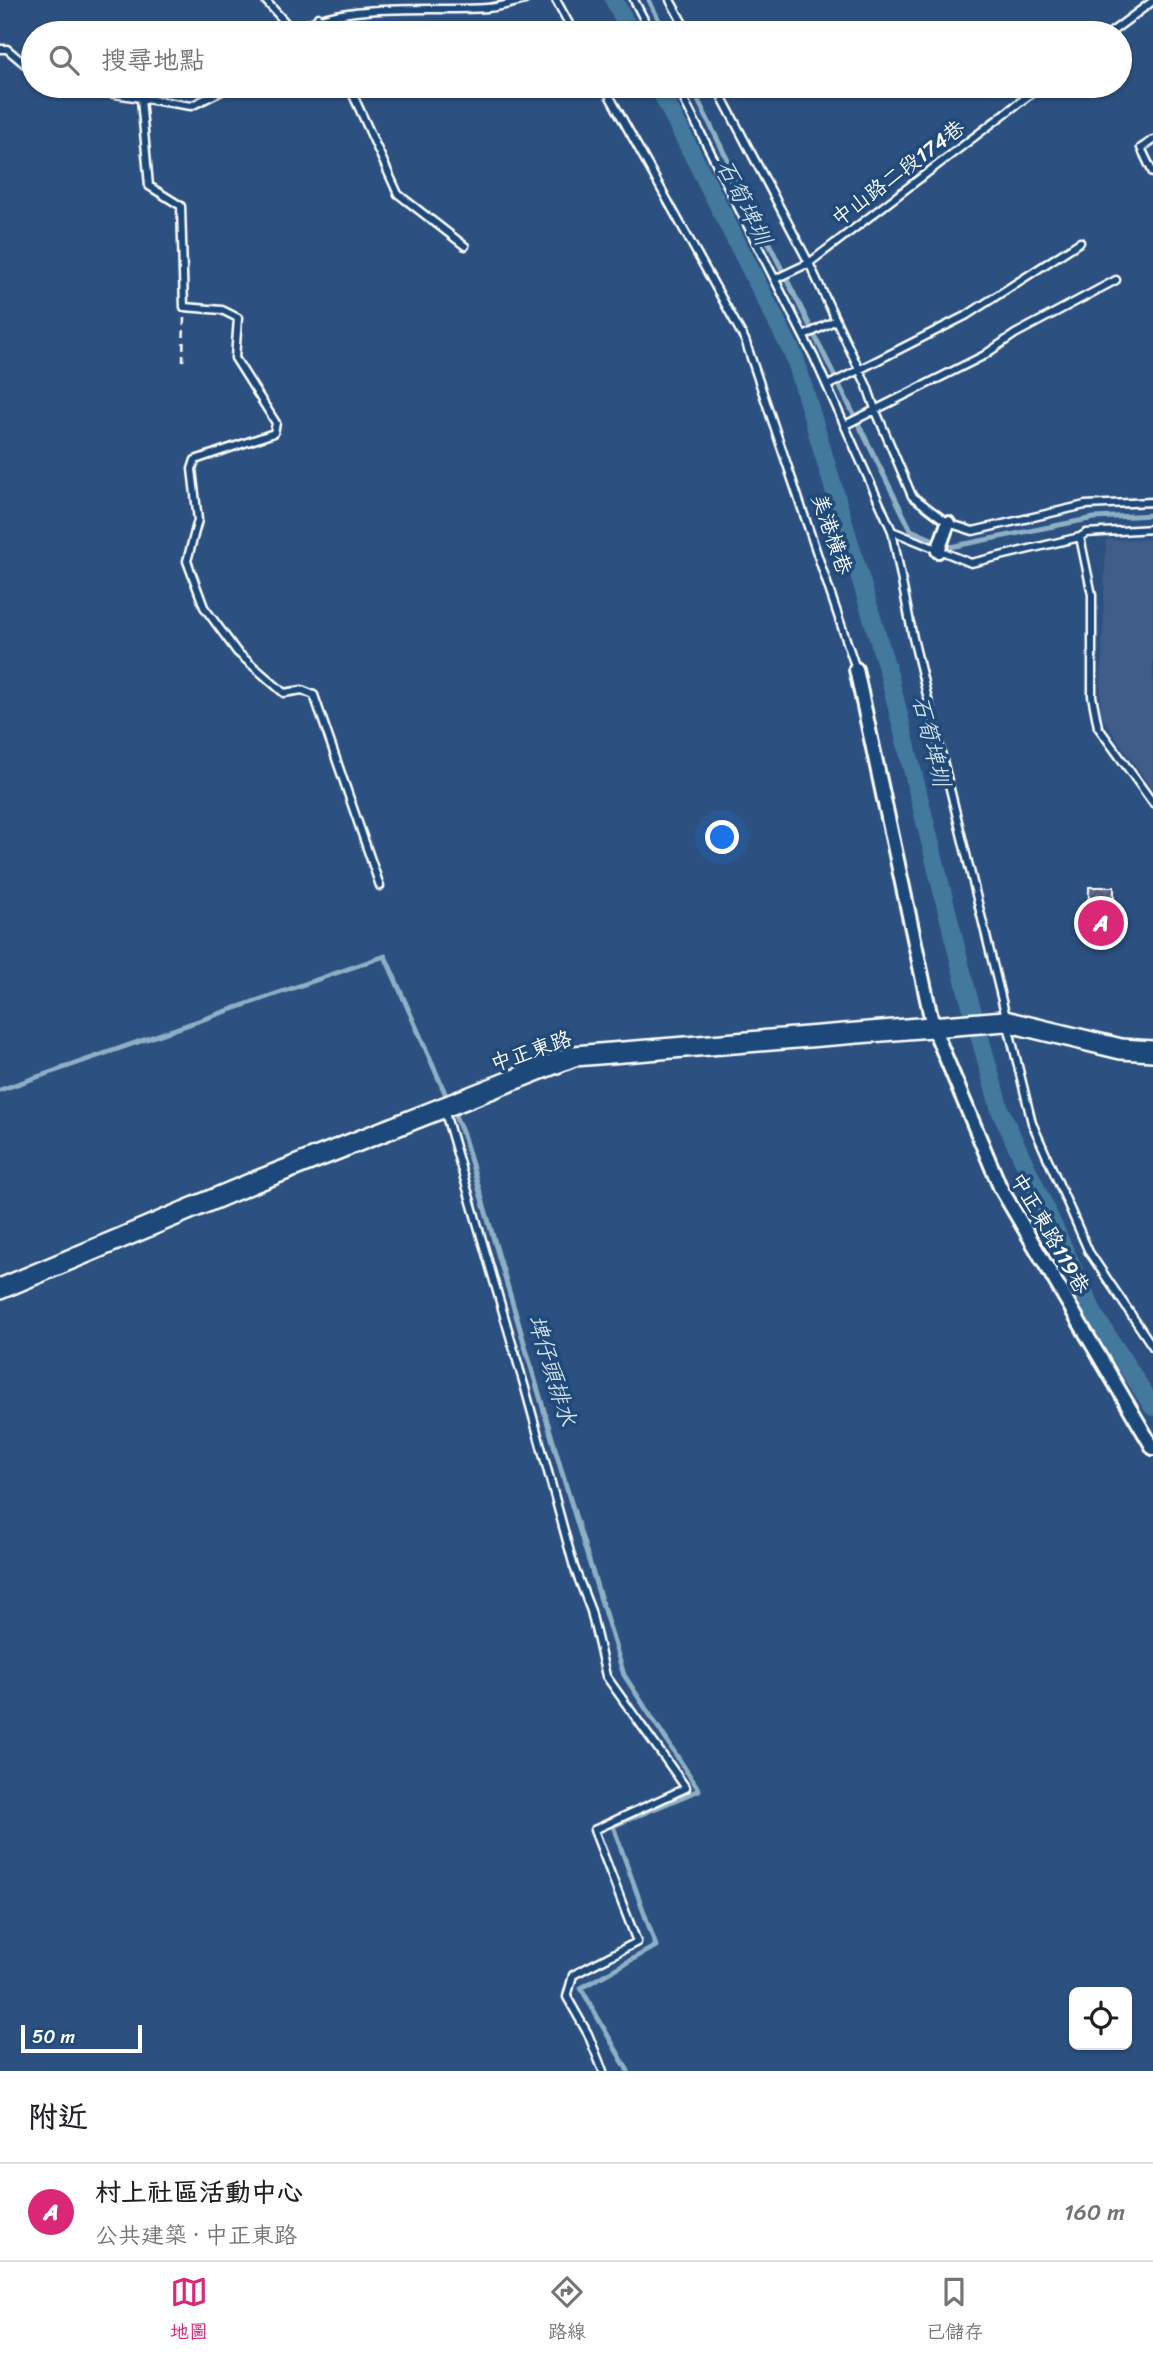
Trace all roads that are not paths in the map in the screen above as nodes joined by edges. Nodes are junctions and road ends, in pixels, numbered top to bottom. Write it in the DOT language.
graph roads {
  1 [pos="265,0"];
  2 [pos="525,0"];
  3 [pos="556,0"];
  4 [pos="634,0"];
  5 [pos="670,0"];
  6 [pos="1153,1"];
  7 [pos="318,17"];
  8 [pos="282,21"];
  9 [pos="311,21"];
  10 [pos="320,21"];
  11 [pos="567,21"];
  12 [pos="645,21"];
  13 [pos="681,21"];
  14 [pos="1126,21"];
  15 [pos="0,49"];
  16 [pos="21,61"];
  17 [pos="135,98"];
  18 [pos="207,98"];
  19 [pos="354,98"];
  20 [pos="611,98"];
  21 [pos="683,98"];
  22 [pos="722,98"];
  23 [pos="1025,98"];
  24 [pos="141,99"];
  25 [pos="1153,140"];
  26 [pos="1153,173"];
  27 [pos="1080,242"];
  28 [pos="465,246"];
  29 [pos="809,262"];
  30 [pos="775,279"];
  31 [pos="1116,280"];
  32 [pos="836,320"];
  33 [pos="804,336"];
  34 [pos="860,370"];
  35 [pos="827,386"];
  36 [pos="875,409"];
  37 [pos="845,425"];
  38 [pos="1153,502"];
  39 [pos="948,523"];
  40 [pos="1153,530"];
  41 [pos="892,531"];
  42 [pos="1080,537"];
  43 [pos="938,551"];
  44 [pos="856,669"];
  45 [pos="1153,803"];
  46 [pos="380,886"];
  47 [pos="1005,1021"];
  48 [pos="933,1027"];
  49 [pos="1153,1051"];
  50 [pos="444,1107"];
  51 [pos="0,1289"];
  52 [pos="1153,1346"];
  53 [pos="1153,1448"];
  54 [pos="603,2071"];
  1 -- 8 [label="lane"];
  2 -- 7 [label="lane"];
  3 -- 11 [label="lane"];
  4 -- 12 [label="lane"];
  5 -- 13 [label="lane"];
  6 -- 14 [label="lane"];
  7 -- 9 [label="lane"];
  7 -- 10 [label="lane"];
  15 -- 16 [label="lane"];
  17 -- 24 [label="lane"];
  18 -- 24 [label="lane"];
  19 -- 28 [label="lane"];
  20 -- 44 [label="lane, 美港橫巷"];
  21 -- 30 [label="lane"];
  22 -- 29 [label="lane"];
  23 -- 29 [label="lane, 中山路二段174巷"];
  24 -- 46 [label="lane"];
  25 -- 26 [label="lane"];
  27 -- 34 [label="lane"];
  29 -- 30 [label="lane, 中山路二段174巷"];
  29 -- 32 [label="lane"];
  30 -- 33 [label="lane"];
  31 -- 36 [label="lane"];
  32 -- 33 [label="lane"];
  32 -- 34 [label="lane"];
  33 -- 35 [label="lane"];
  34 -- 35 [label="lane"];
  34 -- 36 [label="lane"];
  35 -- 37 [label="lane"];
  36 -- 37 [label="lane"];
  36 -- 39 [label="lane"];
  37 -- 41 [label="lane"];
  38 -- 39 [label="lane"];
  39 -- 43 [label="street"];
  40 -- 42 [label="lane"];
  41 -- 43 [label="lane"];
  41 -- 47 [label="lane"];
  42 -- 43 [label="lane"];
  42 -- 45 [label="lane"];
  44 -- 48 [label="street, 美港橫巷"];
  47 -- 48 [label="main road, 中正東路"];
  47 -- 49 [label="main road, 中正東路"];
  47 -- 52 [label="lane"];
  48 -- 50 [label="main road, 中正東路"];
  48 -- 53 [label="street, 中正東路119巷"];
  50 -- 51 [label="main road, 中正東路"];
  50 -- 54 [label="lane"];
}
